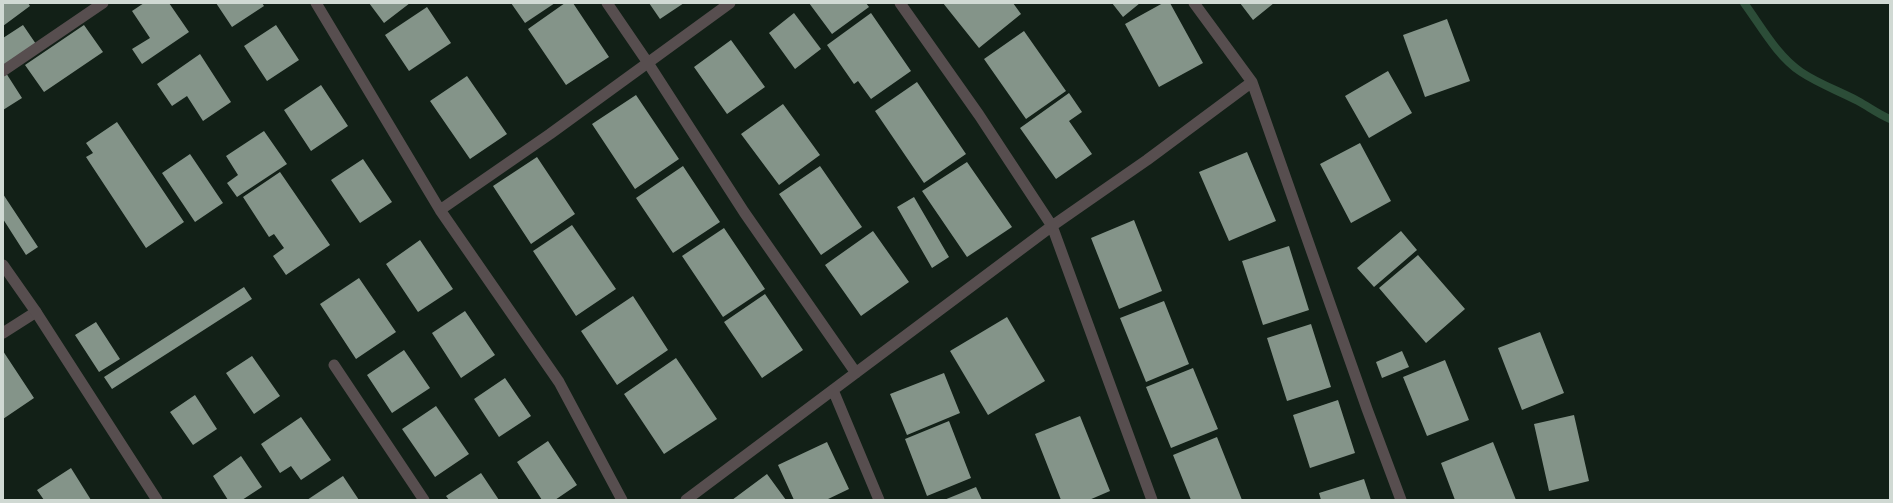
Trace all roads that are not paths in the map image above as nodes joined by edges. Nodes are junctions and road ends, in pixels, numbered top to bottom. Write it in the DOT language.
graph roads {
  1 [pos="103,3"];
  2 [pos="316,3"];
  3 [pos="606,3"];
  4 [pos="730,3"];
  5 [pos="900,3"];
  6 [pos="1194,3"];
  7 [pos="648,64"];
  8 [pos="3,71"];
  9 [pos="1252,82"];
  10 [pos="440,210"];
  11 [pos="1052,226"];
  12 [pos="3,265"];
  13 [pos="36,312"];
  14 [pos="3,333"];
  15 [pos="334,365"];
  16 [pos="856,373"];
  17 [pos="833,390"];
  18 [pos="157,500"];
  19 [pos="424,500"];
  20 [pos="622,500"];
  21 [pos="686,500"];
  22 [pos="879,500"];
  23 [pos="1152,500"];
  24 [pos="1401,500"];
  1 -- 8 [label="street"];
  2 -- 10 [label="street"];
  3 -- 7 [label="street"];
  4 -- 7 [label="street"];
  5 -- 11 [label="street"];
  6 -- 9 [label="street"];
  7 -- 10 [label="street"];
  7 -- 16 [label="street"];
  9 -- 11 [label="street"];
  9 -- 24 [label="street"];
  10 -- 20 [label="street"];
  11 -- 16 [label="street"];
  11 -- 23 [label="street"];
  12 -- 13 [label="street"];
  13 -- 14 [label="street"];
  13 -- 18 [label="street"];
  15 -- 19 [label="street"];
  16 -- 17 [label="street"];
  17 -- 21 [label="street"];
  17 -- 22 [label="street"];
}
